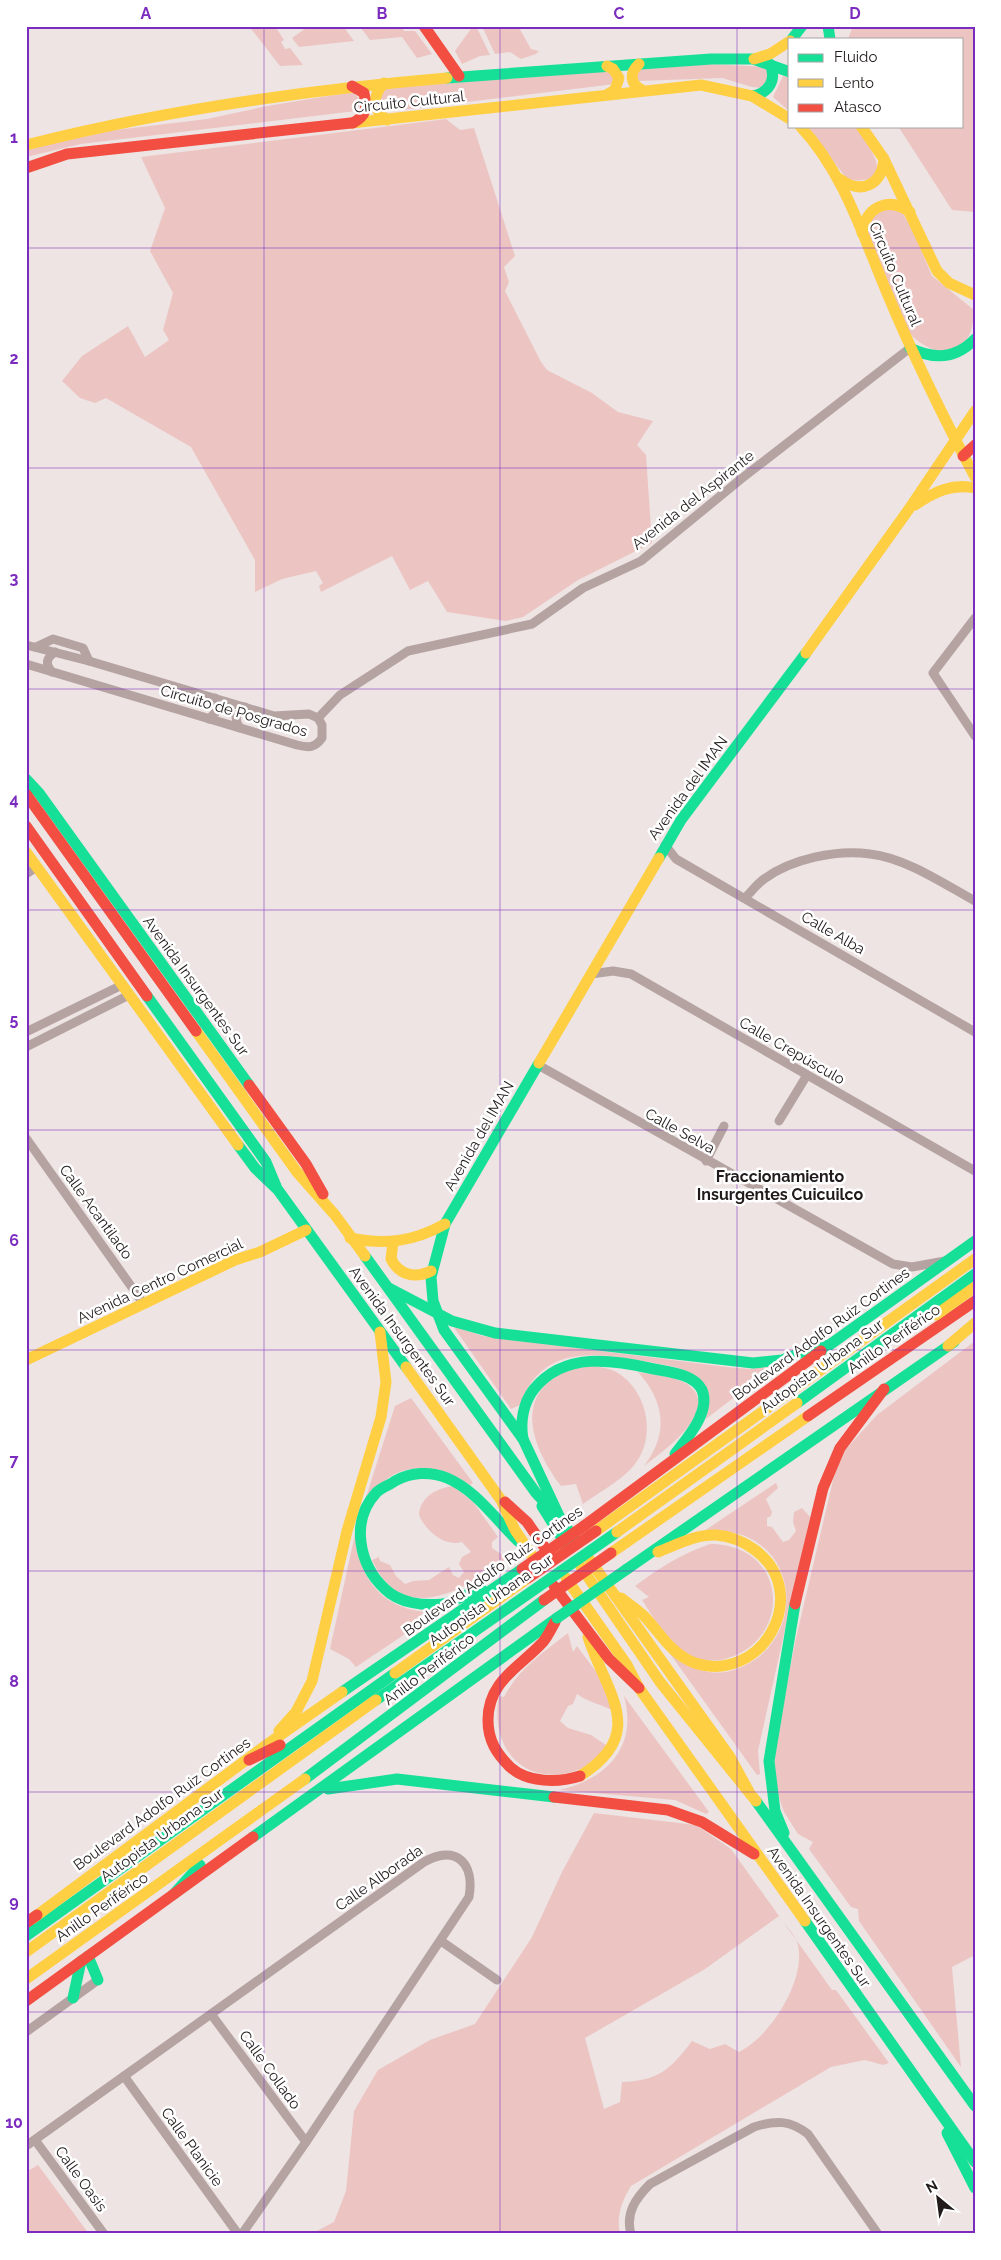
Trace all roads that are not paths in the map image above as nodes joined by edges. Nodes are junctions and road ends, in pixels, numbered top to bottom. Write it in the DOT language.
graph roads {
  1 [pos="424,26"];
  2 [pos="802,26"];
  3 [pos="793,38"];
  4 [pos="788,42"];
  5 [pos="753,59"];
  6 [pos="639,64"];
  7 [pos="770,64"];
  8 [pos="607,66"];
  9 [pos="788,71"];
  10 [pos="459,76"];
  11 [pos="384,83"];
  12 [pos="352,86"];
  13 [pos="642,90"];
  14 [pos="608,94"];
  15 [pos="752,96"];
  16 [pos="788,118"];
  17 [pos="387,120"];
  18 [pos="349,124"];
  19 [pos="802,128"];
  20 [pos="862,128"];
  21 [pos="26,145"];
  22 [pos="884,159"];
  23 [pos="26,168"];
  24 [pos="840,179"];
  25 [pos="911,214"];
  26 [pos="862,234"];
  27 [pos="974,297"];
  28 [pos="975,340"];
  29 [pos="910,348"];
  30 [pos="975,410"];
  31 [pos="975,425"];
  32 [pos="954,440"];
  33 [pos="975,444"];
  34 [pos="963,456"];
  35 [pos="975,477"];
  36 [pos="975,488"];
  37 [pos="909,509"];
  38 [pos="975,618"];
  39 [pos="26,645"];
  40 [pos="36,647"];
  41 [pos="55,652"];
  42 [pos="89,661"];
  43 [pos="26,664"];
  44 [pos="52,672"];
  45 [pos="214,698"];
  46 [pos="246,708"];
  47 [pos="318,718"];
  48 [pos="209,719"];
  49 [pos="240,728"];
  50 [pos="975,736"];
  51 [pos="26,779"];
  52 [pos="26,794"];
  53 [pos="26,826"];
  54 [pos="664,845"];
  55 [pos="26,852"];
  56 [pos="656,859"];
  57 [pos="676,859"];
  58 [pos="37,867"];
  59 [pos="26,874"];
  60 [pos="745,898"];
  61 [pos="975,901"];
  62 [pos="591,974"];
  63 [pos="122,985"];
  64 [pos="129,995"];
  65 [pos="26,1032"];
  66 [pos="975,1032"];
  67 [pos="26,1047"];
  68 [pos="538,1065"];
  69 [pos="807,1075"];
  70 [pos="778,1121"];
  71 [pos="724,1126"];
  72 [pos="26,1138"];
  73 [pos="706,1161"];
  74 [pos="975,1171"];
  75 [pos="278,1190"];
  76 [pos="335,1216"];
  77 [pos="445,1224"];
  78 [pos="306,1230"];
  79 [pos="350,1238"];
  80 [pos="975,1241"];
  81 [pos="392,1242"];
  82 [pos="975,1259"];
  83 [pos="948,1260"];
  84 [pos="431,1271"];
  85 [pos="975,1274"];
  86 [pos="386,1286"];
  87 [pos="975,1287"];
  88 [pos="975,1301"];
  89 [pos="143,1303"];
  90 [pos="436,1313"];
  91 [pos="975,1323"];
  92 [pos="975,1327"];
  93 [pos="379,1331"];
  94 [pos="839,1338"];
  95 [pos="948,1346"];
  96 [pos="26,1360"];
  97 [pos="884,1389"];
  98 [pos="522,1439"];
  99 [pos="661,1470"];
  100 [pos="536,1493"];
  101 [pos="501,1500"];
  102 [pos="561,1520"];
  103 [pos="524,1546"];
  104 [pos="642,1558"];
  105 [pos="524,1572"];
  106 [pos="613,1592"];
  107 [pos="557,1618"];
  108 [pos="585,1628"];
  109 [pos="401,1668"];
  110 [pos="639,1688"];
  111 [pos="270,1743"];
  112 [pos="249,1760"];
  113 [pos="748,1790"];
  114 [pos="322,1791"];
  115 [pos="249,1821"];
  116 [pos="790,1849"];
  117 [pos="761,1859"];
  118 [pos="174,1894"];
  119 [pos="26,1923"];
  120 [pos="26,1936"];
  121 [pos="441,1941"];
  122 [pos="26,1952"];
  123 [pos="85,1958"];
  124 [pos="26,1962"];
  125 [pos="26,1978"];
  126 [pos="98,1980"];
  127 [pos="498,1980"];
  128 [pos="73,1998"];
  129 [pos="26,2001"];
  130 [pos="211,2014"];
  131 [pos="26,2032"];
  132 [pos="124,2076"];
  133 [pos="932,2105"];
  134 [pos="975,2106"];
  135 [pos="35,2140"];
  136 [pos="306,2142"];
  137 [pos="26,2146"];
  138 [pos="975,2162"];
  139 [pos="975,2188"];
  140 [pos="104,2234"];
  141 [pos="240,2234"];
  142 [pos="631,2234"];
  143 [pos="878,2234"];
  1 -- 10 [label="main road"];
  2 -- 3 [label="main road"];
  4 -- 5 [label="main road"];
  5 -- 6 [label="main road, Circuito Cultural"];
  5 -- 7 [label="main road, Circuito Cultural"];
  6 -- 8 [label="main road, Circuito Cultural"];
  6 -- 13 [label="main road"];
  7 -- 9 [label="main road, Circuito Cultural"];
  7 -- 15 [label="main road"];
  8 -- 10 [label="main road, Circuito Cultural"];
  8 -- 14 [label="main road"];
  10 -- 11 [label="main road, Circuito Cultural"];
  11 -- 12 [label="main road, Circuito Cultural"];
  11 -- 17 [label="main road"];
  12 -- 18 [label="main road"];
  12 -- 21 [label="main road, Circuito Cultural"];
  13 -- 14 [label="main road, Circuito Cultural"];
  13 -- 15 [label="main road, Circuito Cultural"];
  14 -- 17 [label="main road, Circuito Cultural"];
  15 -- 16 [label="main road, Circuito Cultural"];
  17 -- 18 [label="main road, Circuito Cultural"];
  18 -- 23 [label="main road, Circuito Cultural"];
  19 -- 24 [label="main road, Circuito Cultural"];
  20 -- 22 [label="main road"];
  22 -- 24 [label="main road"];
  22 -- 25 [label="main road"];
  24 -- 26 [label="main road, Circuito Cultural"];
  25 -- 26 [label="main road"];
  25 -- 27 [label="main road"];
  26 -- 29 [label="main road, Circuito Cultural"];
  28 -- 29 [label="main road"];
  29 -- 32 [label="main road, Circuito Cultural"];
  29 -- 47 [label="street, Avenida del Aspirante"];
  30 -- 32 [label="main road, Avenida del IMAN"];
  31 -- 32 [label="main road, Avenida del IMAN"];
  32 -- 34 [label="main road, Circuito Cultural"];
  32 -- 37 [label="main road, Avenida del IMAN"];
  33 -- 34 [label="main road"];
  34 -- 35 [label="main road, Circuito Cultural"];
  36 -- 37 [label="main road"];
  37 -- 54 [label="main road, Avenida del IMAN"];
  38 -- 50 [label="street"];
  39 -- 40 [label="street, Circuito de Posgrados"];
  40 -- 41 [label="street, Circuito de Posgrados"];
  40 -- 42 [label="street"];
  41 -- 42 [label="street, Circuito de Posgrados"];
  41 -- 44 [label="street"];
  42 -- 45 [label="street, Circuito de Posgrados"];
  43 -- 44 [label="street, Circuito de Posgrados"];
  44 -- 48 [label="street, Circuito de Posgrados"];
  45 -- 46 [label="street, Circuito de Posgrados"];
  45 -- 48 [label="street"];
  46 -- 47 [label="street, Circuito de Posgrados"];
  46 -- 49 [label="street"];
  47 -- 49 [label="street, Circuito de Posgrados"];
  48 -- 49 [label="street, Circuito de Posgrados"];
  51 -- 76 [label="main road, Avenida Insurgentes Sur"];
  52 -- 76 [label="main road, Avenida Insurgentes Sur"];
  53 -- 75 [label="main road, Avenida Insurgentes Sur"];
  54 -- 56 [label="main road, Avenida del IMAN"];
  54 -- 57 [label="street, Calle Alba"];
  55 -- 58 [label="main road, Avenida Insurgentes Sur"];
  56 -- 57 [label="street, Calle Alba"];
  56 -- 62 [label="main road, Avenida del IMAN"];
  57 -- 60 [label="street, Calle Alba"];
  58 -- 59 [label="street"];
  58 -- 63 [label="main road, Avenida Insurgentes Sur"];
  60 -- 61 [label="street"];
  60 -- 66 [label="street, Calle Alba"];
  62 -- 68 [label="main road, Avenida del IMAN"];
  62 -- 69 [label="street, Calle Crepúsculo"];
  63 -- 64 [label="main road, Avenida Insurgentes Sur"];
  63 -- 65 [label="street"];
  64 -- 67 [label="street"];
  64 -- 75 [label="main road, Avenida Insurgentes Sur"];
  68 -- 73 [label="street, Calle Selva"];
  68 -- 77 [label="main road, Avenida del IMAN"];
  69 -- 70 [label="street"];
  69 -- 74 [label="street, Calle Crepúsculo"];
  71 -- 73 [label="street"];
  72 -- 89 [label="street, Calle Acantilado"];
  73 -- 83 [label="street, Calle Selva"];
  75 -- 78 [label="main road, Avenida Insurgentes Sur"];
  76 -- 79 [label="main road, Avenida Insurgentes Sur"];
  77 -- 81 [label="main road, Avenida del IMAN"];
  77 -- 84 [label="main road, Avenida del IMAN"];
  78 -- 89 [label="main road, Avenida Centro Comercial"];
  78 -- 93 [label="main road, Avenida Insurgentes Sur"];
  79 -- 81 [label="main road, Avenida del IMAN"];
  79 -- 86 [label="main road, Avenida Insurgentes Sur"];
  80 -- 83 [label="main road, Boulevard Adolfo Ruiz Cortines"];
  81 -- 84 [label="main road"];
  82 -- 105 [label="main road, Anillo Periférico, bridge"];
  83 -- 94 [label="main road, Boulevard Adolfo Ruiz Cortines"];
  84 -- 90 [label="main road, Avenida del IMAN"];
  85 -- 122 [label="main road, Autopista Urbana Sur, bridge"];
  86 -- 90 [label="main road"];
  86 -- 100 [label="main road, Avenida Insurgentes Sur"];
  87 -- 124 [label="main road, Autopista Urbana Sur, bridge"];
  88 -- 115 [label="main road, Anillo Periférico, bridge"];
  89 -- 96 [label="main road, Avenida Centro Comercial"];
  90 -- 94 [label="main road"];
  90 -- 98 [label="main road, Avenida del IMAN"];
  91 -- 95 [label="main road"];
  92 -- 95 [label="main road"];
  93 -- 101 [label="main road, Avenida Insurgentes Sur"];
  93 -- 111 [label="main road"];
  94 -- 99 [label="main road, Boulevard Adolfo Ruiz Cortines"];
  95 -- 97 [label="main road"];
  97 -- 104 [label="main road"];
  97 -- 116 [label="main road"];
  98 -- 99 [label="main road"];
  98 -- 102 [label="main road, Avenida del IMAN"];
  99 -- 105 [label="main road, Boulevard Adolfo Ruiz Cortines, bridge"];
  100 -- 102 [label="main road, Avenida Insurgentes Sur"];
  100 -- 113 [label="main road, Avenida Insurgentes Sur"];
  101 -- 103 [label="main road, Avenida Insurgentes Sur"];
  101 -- 110 [label="main road, Avenida Insurgentes Sur"];
  102 -- 106 [label="main road, Avenida Insurgentes Sur"];
  103 -- 105 [label="main road"];
  103 -- 108 [label="main road, Avenida Insurgentes Sur"];
  104 -- 106 [label="main road"];
  104 -- 107 [label="main road, bridge"];
  105 -- 109 [label="main road, Anillo Periférico"];
  105 -- 111 [label="main road, Boulevard Adolfo Ruiz Cortines"];
  106 -- 113 [label="main road, Avenida Insurgentes Sur"];
  107 -- 108 [label="main road"];
  107 -- 114 [label="main road"];
  108 -- 110 [label="main road, Avenida Insurgentes Sur"];
  109 -- 112 [label="main road"];
  109 -- 120 [label="main road, Anillo Periférico"];
  110 -- 117 [label="main road, Avenida Insurgentes Sur"];
  111 -- 112 [label="main road, Boulevard Adolfo Ruiz Cortines"];
  112 -- 119 [label="main road, Boulevard Adolfo Ruiz Cortines"];
  113 -- 116 [label="main road, Avenida Insurgentes Sur"];
  114 -- 117 [label="main road"];
  114 -- 118 [label="main road"];
  115 -- 118 [label="main road"];
  115 -- 125 [label="main road, Anillo Periférico"];
  116 -- 134 [label="main road, Avenida Insurgentes Sur"];
  117 -- 133 [label="main road, Avenida Insurgentes Sur"];
  118 -- 123 [label="main road"];
  121 -- 127 [label="street"];
  121 -- 130 [label="street, Calle Alborada"];
  121 -- 136 [label="street, Calle Alborada"];
  123 -- 126 [label="main road"];
  123 -- 128 [label="main road"];
  123 -- 129 [label="main road"];
  126 -- 128 [label="street"];
  128 -- 131 [label="street"];
  130 -- 132 [label="street, Calle Alborada"];
  130 -- 136 [label="street, Calle Collado"];
  132 -- 135 [label="street, Calle Alborada"];
  132 -- 141 [label="street, Calle Planicie"];
  133 -- 138 [label="main road, Avenida Insurgentes Sur"];
  133 -- 139 [label="main road"];
  135 -- 137 [label="street, Calle Alborada"];
  135 -- 140 [label="street, Calle Oasis"];
  136 -- 141 [label="street, Calle Alborada"];
  142 -- 143 [label="street"];
}
